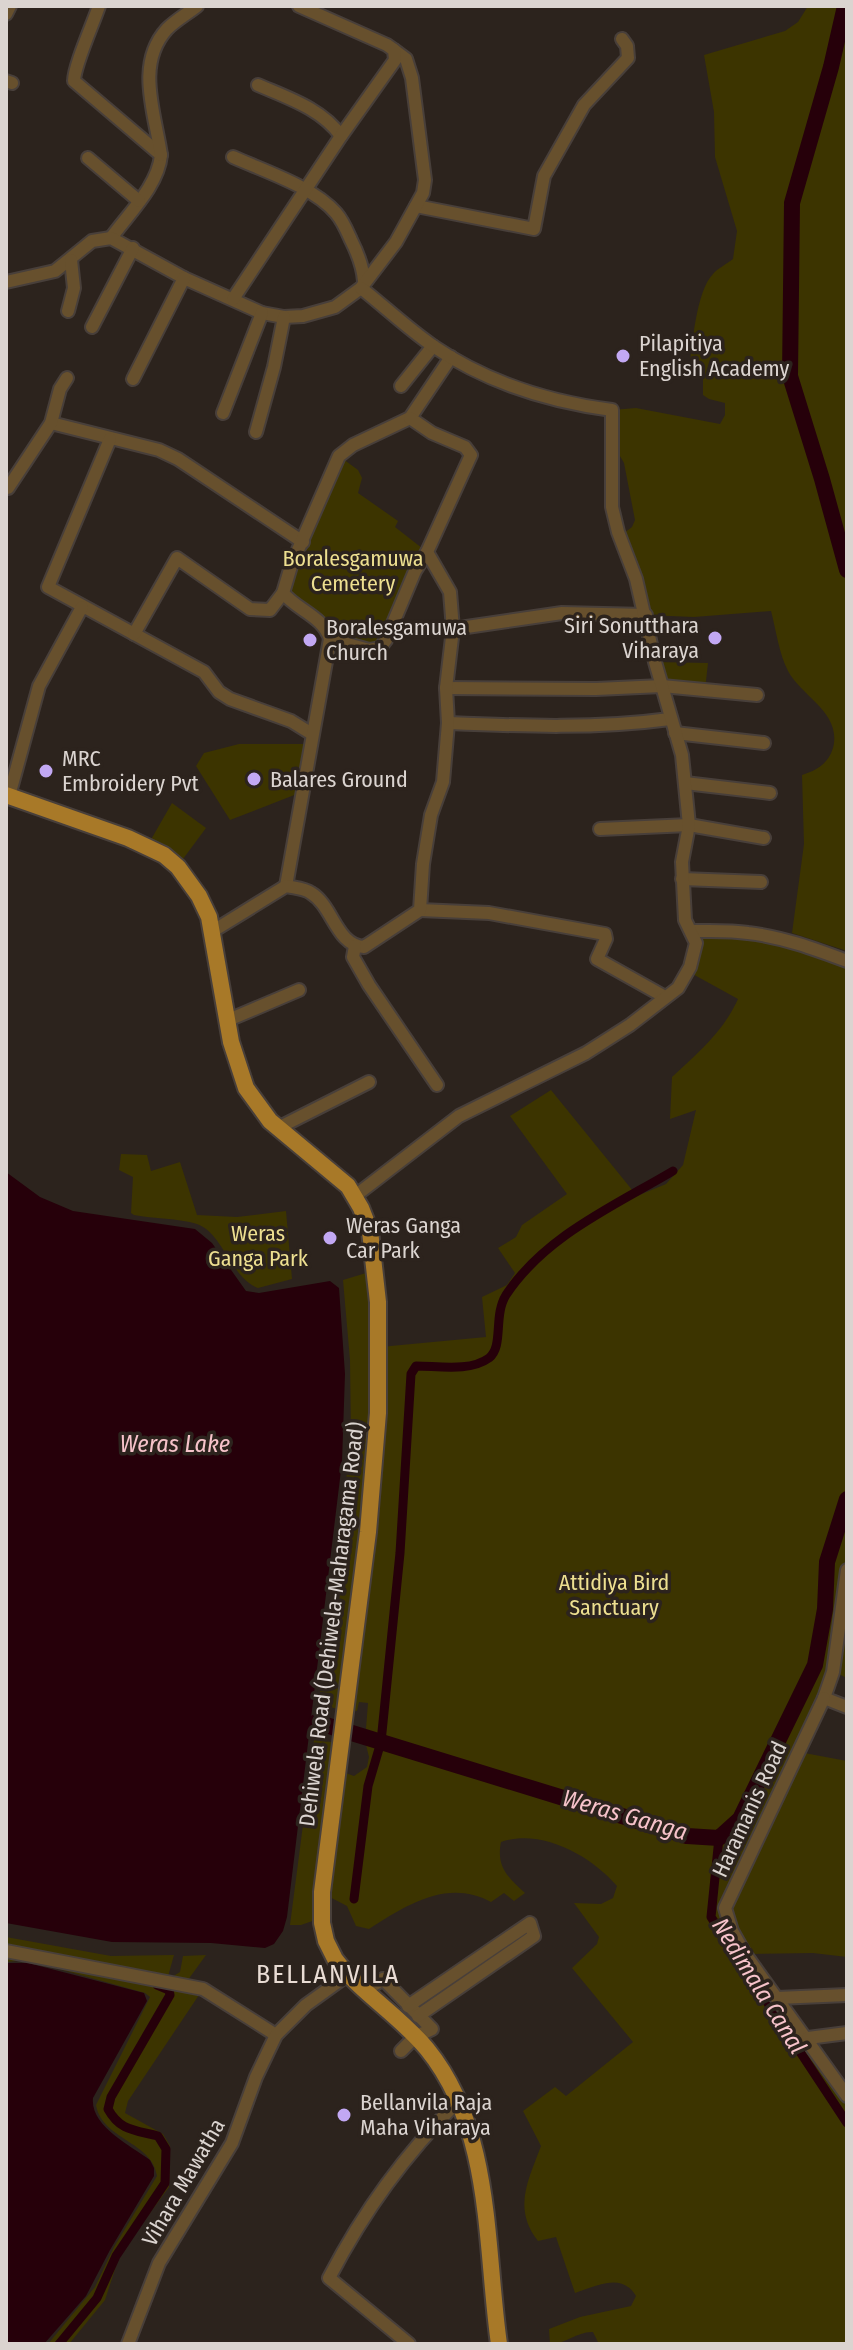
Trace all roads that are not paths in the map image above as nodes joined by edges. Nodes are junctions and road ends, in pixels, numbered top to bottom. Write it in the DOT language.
graph roads {
  1 [pos="10,6"];
  2 [pos="99,6"];
  3 [pos="197,6"];
  4 [pos="299,6"];
  5 [pos="6,13"];
  6 [pos="622,39"];
  7 [pos="394,50"];
  8 [pos="258,85"];
  9 [pos="341,136"];
  10 [pos="161,155"];
  11 [pos="233,157"];
  12 [pos="88,158"];
  13 [pos="306,191"];
  14 [pos="139,201"];
  15 [pos="416,206"];
  16 [pos="111,238"];
  17 [pos="133,248"];
  18 [pos="71,260"];
  19 [pos="184,278"];
  20 [pos="6,282"];
  21 [pos="362,284"];
  22 [pos="233,299"];
  23 [pos="68,311"];
  24 [pos="262,313"];
  25 [pos="284,317"];
  26 [pos="92,327"];
  27 [pos="433,346"];
  28 [pos="451,357"];
  29 [pos="67,378"];
  30 [pos="133,379"];
  31 [pos="401,386"];
  32 [pos="223,413"];
  33 [pos="410,418"];
  34 [pos="51,423"];
  35 [pos="256,432"];
  36 [pos="110,439"];
  37 [pos="6,488"];
  38 [pos="303,542"];
  39 [pos="427,552"];
  40 [pos="283,593"];
  41 [pos="82,607"];
  42 [pos="646,615"];
  43 [pos="453,629"];
  44 [pos="134,634"];
  45 [pos="330,639"];
  46 [pos="662,686"];
  47 [pos="446,688"];
  48 [pos="757,695"];
  49 [pos="670,719"];
  50 [pos="448,723"];
  51 [pos="675,733"];
  52 [pos="312,734"];
  53 [pos="764,743"];
  54 [pos="685,783"];
  55 [pos="770,793"];
  56 [pos="7,796"];
  57 [pos="689,825"];
  58 [pos="600,829"];
  59 [pos="764,838"];
  60 [pos="682,879"];
  61 [pos="761,882"];
  62 [pos="286,886"];
  63 [pos="420,910"];
  64 [pos="213,931"];
  65 [pos="691,931"];
  66 [pos="355,946"];
  67 [pos="847,961"];
  68 [pos="299,990"];
  69 [pos="665,997"];
  70 [pos="226,1021"];
  71 [pos="369,1082"];
  72 [pos="437,1085"];
  73 [pos="278,1128"];
  74 [pos="355,1196"];
  75 [pos="847,1570"];
  76 [pos="824,1698"];
  77 [pos="847,1707"];
  78 [pos="6,1951"];
  79 [pos="349,1974"];
  80 [pos="366,1990"];
  81 [pos="847,1995"];
  82 [pos="777,1998"];
  83 [pos="408,2006"];
  84 [pos="418,2016"];
  85 [pos="847,2033"];
  86 [pos="276,2035"];
  87 [pos="415,2037"];
  88 [pos="808,2038"];
  89 [pos="401,2051"];
  90 [pos="847,2096"];
  91 [pos="459,2100"];
  92 [pos="128,2344"];
  93 [pos="409,2344"];
  94 [pos="499,2344"];
  1 -- 5 [label="street"];
  2 -- 10 [label="street"];
  3 -- 10 [label="street"];
  4 -- 7 [label="street"];
  6 -- 15 [label="street"];
  7 -- 9 [label="street"];
  7 -- 15 [label="street"];
  8 -- 9 [label="street"];
  9 -- 13 [label="street"];
  10 -- 14 [label="street"];
  11 -- 13 [label="street"];
  12 -- 14 [label="street"];
  13 -- 21 [label="street"];
  13 -- 22 [label="street"];
  14 -- 16 [label="street"];
  15 -- 21 [label="street"];
  16 -- 17 [label="street"];
  16 -- 18 [label="street"];
  17 -- 19 [label="street"];
  17 -- 26 [label="street"];
  18 -- 20 [label="street"];
  18 -- 23 [label="street"];
  19 -- 22 [label="street"];
  19 -- 30 [label="street"];
  21 -- 25 [label="street"];
  21 -- 27 [label="street"];
  22 -- 24 [label="street"];
  24 -- 25 [label="street"];
  24 -- 32 [label="street"];
  25 -- 35 [label="street"];
  27 -- 28 [label="street"];
  27 -- 31 [label="street"];
  28 -- 33 [label="street"];
  28 -- 42 [label="street"];
  29 -- 34 [label="street"];
  33 -- 38 [label="street"];
  33 -- 39 [label="street"];
  34 -- 36 [label="street"];
  34 -- 37 [label="street"];
  36 -- 38 [label="street"];
  36 -- 41 [label="street"];
  38 -- 40 [label="street"];
  39 -- 43 [label="street"];
  39 -- 45 [label="street"];
  40 -- 44 [label="street"];
  40 -- 45 [label="street"];
  41 -- 44 [label="street"];
  41 -- 56 [label="street"];
  42 -- 43 [label="street"];
  42 -- 46 [label="street"];
  43 -- 47 [label="street"];
  44 -- 52 [label="street"];
  45 -- 52 [label="street"];
  46 -- 47 [label="street"];
  46 -- 48 [label="street"];
  46 -- 49 [label="street"];
  47 -- 50 [label="street"];
  49 -- 50 [label="street"];
  49 -- 51 [label="street"];
  50 -- 63 [label="street"];
  51 -- 53 [label="street"];
  51 -- 54 [label="street"];
  52 -- 62 [label="street"];
  54 -- 55 [label="street"];
  54 -- 57 [label="street"];
  56 -- 64 [label="main road, Dehiwela Road (Dehiwela-Maharagama Road)"];
  57 -- 58 [label="street"];
  57 -- 59 [label="street"];
  57 -- 60 [label="street"];
  60 -- 61 [label="street"];
  60 -- 65 [label="street"];
  62 -- 64 [label="street"];
  62 -- 66 [label="street"];
  63 -- 66 [label="street"];
  63 -- 69 [label="street"];
  64 -- 70 [label="main road, Dehiwela Road (Dehiwela-Maharagama Road)"];
  65 -- 67 [label="street"];
  65 -- 69 [label="street"];
  66 -- 72 [label="street"];
  68 -- 70 [label="street"];
  69 -- 74 [label="street"];
  70 -- 73 [label="main road, Dehiwela Road (Dehiwela-Maharagama Road)"];
  71 -- 73 [label="street"];
  73 -- 74 [label="main road, Dehiwela Road (Dehiwela-Maharagama Road)"];
  74 -- 79 [label="main road, Dehiwela Road (Dehiwela-Maharagama Road)"];
  75 -- 76 [label="street, Haramanis Road"];
  76 -- 77 [label="street"];
  76 -- 82 [label="street, Haramanis Road"];
  78 -- 86 [label="street"];
  79 -- 80 [label="main road, Dehiwela Road (Dehiwela-Maharagama Road)"];
  79 -- 86 [label="street, Vihara Mawatha"];
  80 -- 83 [label="street"];
  80 -- 87 [label="main road, Dehiwela Road (Dehiwela-Maharagama Road)"];
  81 -- 82 [label="street"];
  82 -- 88 [label="street, Haramanis Road"];
  83 -- 84 [label="street"];
  83 -- 84 [label="street"];
  84 -- 87 [label="street"];
  85 -- 88 [label="street"];
  86 -- 92 [label="street, Vihara Mawatha"];
  87 -- 89 [label="street"];
  87 -- 91 [label="main road, Dehiwela Road (Dehiwela-Maharagama Road)"];
  88 -- 90 [label="street, Haramanis Road"];
  91 -- 93 [label="street"];
  91 -- 94 [label="main road, Dehiwela Road (Dehiwela-Maharagama Road)"];
}
